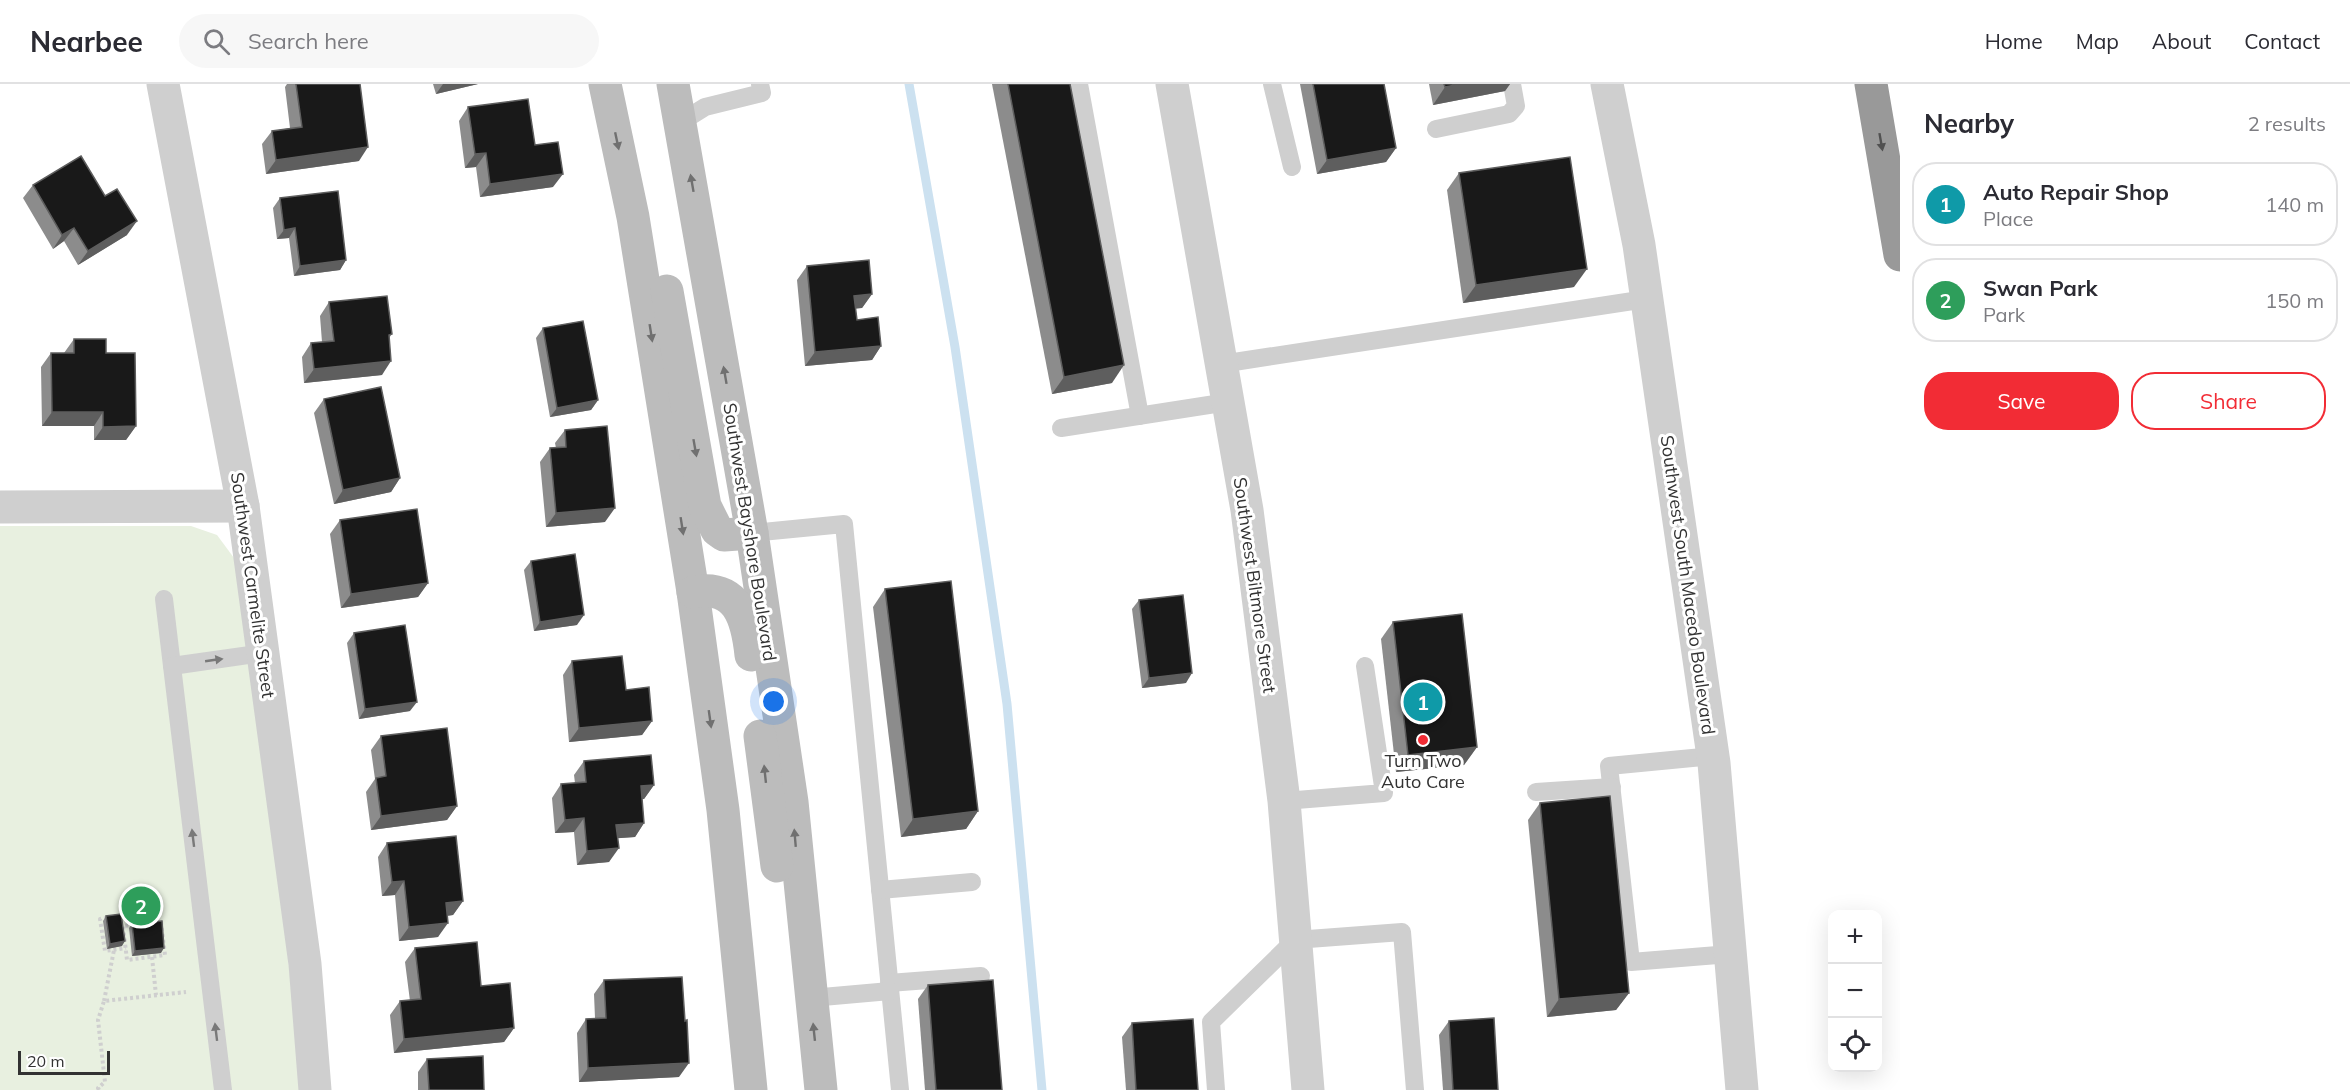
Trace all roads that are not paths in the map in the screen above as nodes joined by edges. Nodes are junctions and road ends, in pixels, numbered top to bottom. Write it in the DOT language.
graph roads {
  1 [pos="163,84"];
  2 [pos="606,84"];
  3 [pos="652,84"];
  4 [pos="673,84"];
  5 [pos="760,84"];
  6 [pos="1078,84"];
  7 [pos="1172,84"];
  8 [pos="1272,84"];
  9 [pos="1512,84"];
  10 [pos="1608,84"];
  11 [pos="1871,84"];
  12 [pos="681,122"];
  13 [pos="1436,129"];
  14 [pos="1292,167"];
  15 [pos="636,235"];
  16 [pos="1900,255"];
  17 [pos="1646,299"];
  18 [pos="1221,364"];
  19 [pos="1228,402"];
  20 [pos="1140,416"];
  21 [pos="1061,428"];
  22 [pos="243,506"];
  23 [pos="0,507"];
  24 [pos="752,533"];
  25 [pos="693,591"];
  26 [pos="164,599"];
  27 [pos="263,653"];
  28 [pos="172,666"];
  29 [pos="1365,666"];
  30 [pos="1713,756"];
  31 [pos="1612,787"];
  32 [pos="1536,792"];
  33 [pos="1284,801"];
  34 [pos="972,882"];
  35 [pos="880,890"];
  36 [pos="802,909"];
  37 [pos="1295,940"];
  38 [pos="1730,954"];
  39 [pos="981,976"];
  40 [pos="890,987"];
  41 [pos="811,998"];
  42 [pos="223,1090"];
  43 [pos="315,1090"];
  44 [pos="751,1090"];
  45 [pos="821,1090"];
  46 [pos="900,1090"];
  47 [pos="1216,1090"];
  48 [pos="1308,1090"];
  49 [pos="1415,1090"];
  50 [pos="1742,1090"];
  1 -- 22 [label="street, Southwest Carmelite Street"];
  2 -- 15 [label="main road, one-way"];
  3 -- 12 [label="main road"];
  4 -- 12 [label="main road, Southwest Bayshore Boulevard"];
  5 -- 12 [label="lane"];
  6 -- 20 [label="lane"];
  7 -- 18 [label="street, Southwest Biltmore Street"];
  8 -- 14 [label="lane"];
  9 -- 13 [label="lane"];
  10 -- 17 [label="street, Southwest South Macedo Boulevard"];
  11 -- 16 [label="highway, one-way"];
  24 -- 12 [label="main road, Southwest Bayshore Boulevard, one-way"];
  15 -- 24 [label="main road, one-way"];
  15 -- 25 [label="main road, one-way"];
  17 -- 18 [label="lane"];
  17 -- 30 [label="street, Southwest South Macedo Boulevard"];
  18 -- 19 [label="street, Southwest Biltmore Street"];
  19 -- 20 [label="lane"];
  19 -- 33 [label="street, Southwest Biltmore Street"];
  20 -- 21 [label="lane"];
  22 -- 23 [label="street"];
  22 -- 27 [label="street, Southwest Carmelite Street"];
  24 -- 35 [label="lane"];
  36 -- 24 [label="main road, Southwest Bayshore Boulevard, one-way"];
  36 -- 25 [label="main road, one-way"];
  25 -- 44 [label="main road, one-way"];
  26 -- 28 [label="lane"];
  28 -- 27 [label="lane, one-way"];
  27 -- 43 [label="street, Southwest Carmelite Street"];
  42 -- 28 [label="lane, one-way"];
  29 -- 33 [label="lane"];
  30 -- 31 [label="lane"];
  30 -- 38 [label="street, Southwest South Macedo Boulevard"];
  31 -- 32 [label="lane"];
  31 -- 38 [label="lane"];
  33 -- 37 [label="street, Southwest Biltmore Street"];
  34 -- 35 [label="lane"];
  35 -- 40 [label="lane"];
  36 -- 41 [label="main road, Southwest Bayshore Boulevard"];
  37 -- 47 [label="lane"];
  37 -- 48 [label="street, Southwest Biltmore Street"];
  37 -- 49 [label="lane"];
  38 -- 50 [label="street, Southwest South Macedo Boulevard"];
  39 -- 40 [label="lane"];
  40 -- 41 [label="lane"];
  40 -- 46 [label="lane"];
  45 -- 41 [label="main road, Southwest Bayshore Boulevard, one-way"];
}
